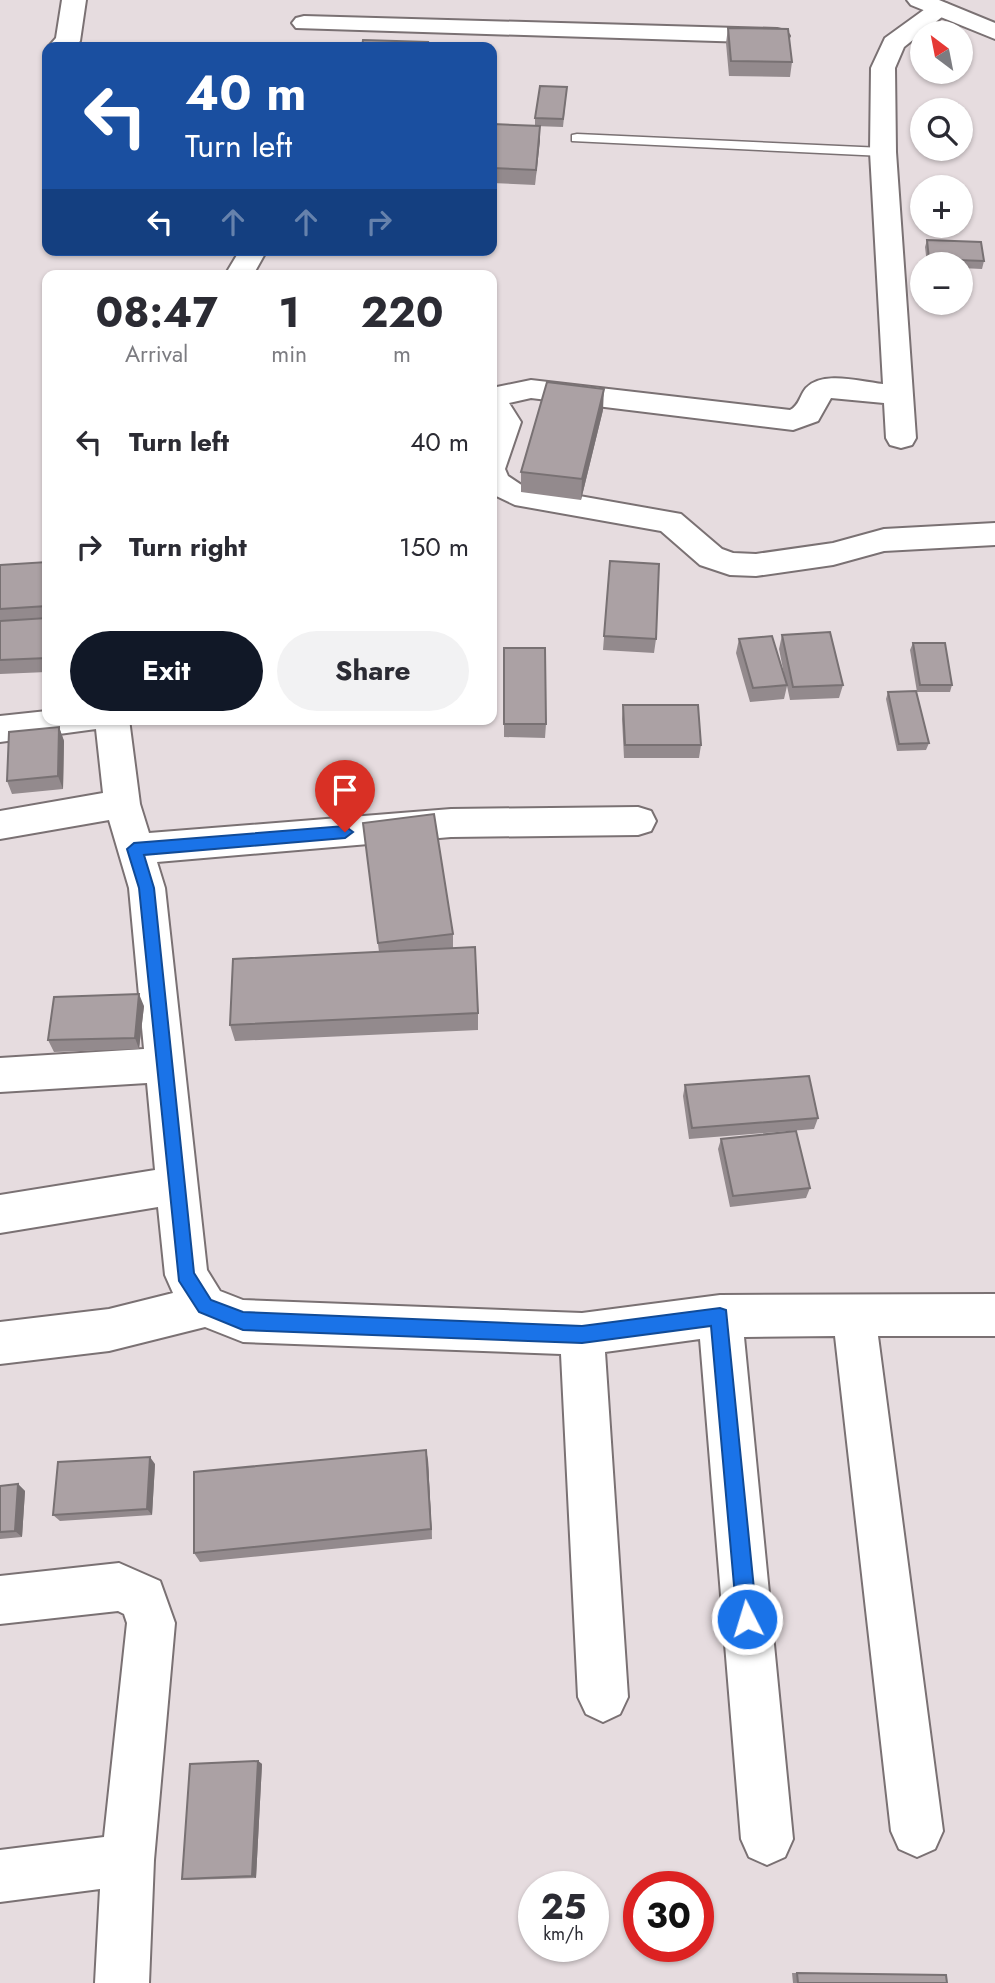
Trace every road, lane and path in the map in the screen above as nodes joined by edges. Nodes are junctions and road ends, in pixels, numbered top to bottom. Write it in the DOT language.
graph roads {
  1 [pos="74,0"];
  2 [pos="930,5"];
  3 [pos="305,12"];
  4 [pos="995,32"];
  5 [pos="778,36"];
  6 [pos="67,42"];
  7 [pos="305,42"];
  8 [pos="577,138"];
  9 [pos="883,152"];
  10 [pos="897,395"];
  11 [pos="497,396"];
  12 [pos="497,407"];
  13 [pos="901,439"];
  14 [pos="497,450"];
  15 [pos="497,483"];
  16 [pos="995,534"];
  17 [pos="42,724"];
  18 [pos="113,725"];
  19 [pos="0,729"];
  20 [pos="122,804"];
  21 [pos="638,821"];
  22 [pos="0,825"];
  23 [pos="134,849"];
  24 [pos="164,1065"];
  25 [pos="0,1075"];
  26 [pos="177,1185"];
  27 [pos="0,1214"];
  28 [pos="205,1306"];
  29 [pos="995,1315"];
  30 [pos="720,1316"];
  31 [pos="854,1316"];
  32 [pos="582,1334"];
  33 [pos="0,1343"];
  34 [pos="0,1600"];
  35 [pos="603,1697"];
  36 [pos="917,1831"];
  37 [pos="767,1839"];
  38 [pos="128,1860"];
  39 [pos="0,1877"];
  40 [pos="122,1983"];
  1 -- 6 [label="street"];
  2 -- 4 [label="street"];
  2 -- 9 [label="street"];
  3 -- 5 [label="street"];
  3 -- 7 [label="street"];
  8 -- 9 [label="lane"];
  9 -- 10 [label="street"];
  10 -- 11 [label="street"];
  10 -- 13 [label="street"];
  12 -- 14 [label="street"];
  15 -- 16 [label="street"];
  17 -- 19 [label="street"];
  18 -- 20 [label="street"];
  20 -- 22 [label="street"];
  20 -- 23 [label="street"];
  21 -- 23 [label="street"];
  23 -- 24 [label="street"];
  24 -- 25 [label="street"];
  24 -- 26 [label="street"];
  26 -- 27 [label="street"];
  26 -- 28 [label="street"];
  28 -- 32 [label="street"];
  28 -- 33 [label="street"];
  29 -- 31 [label="street"];
  30 -- 31 [label="street"];
  30 -- 32 [label="street"];
  30 -- 37 [label="street"];
  31 -- 36 [label="street"];
  32 -- 35 [label="street"];
  34 -- 38 [label="street"];
  38 -- 39 [label="street"];
  38 -- 40 [label="street"];
}
